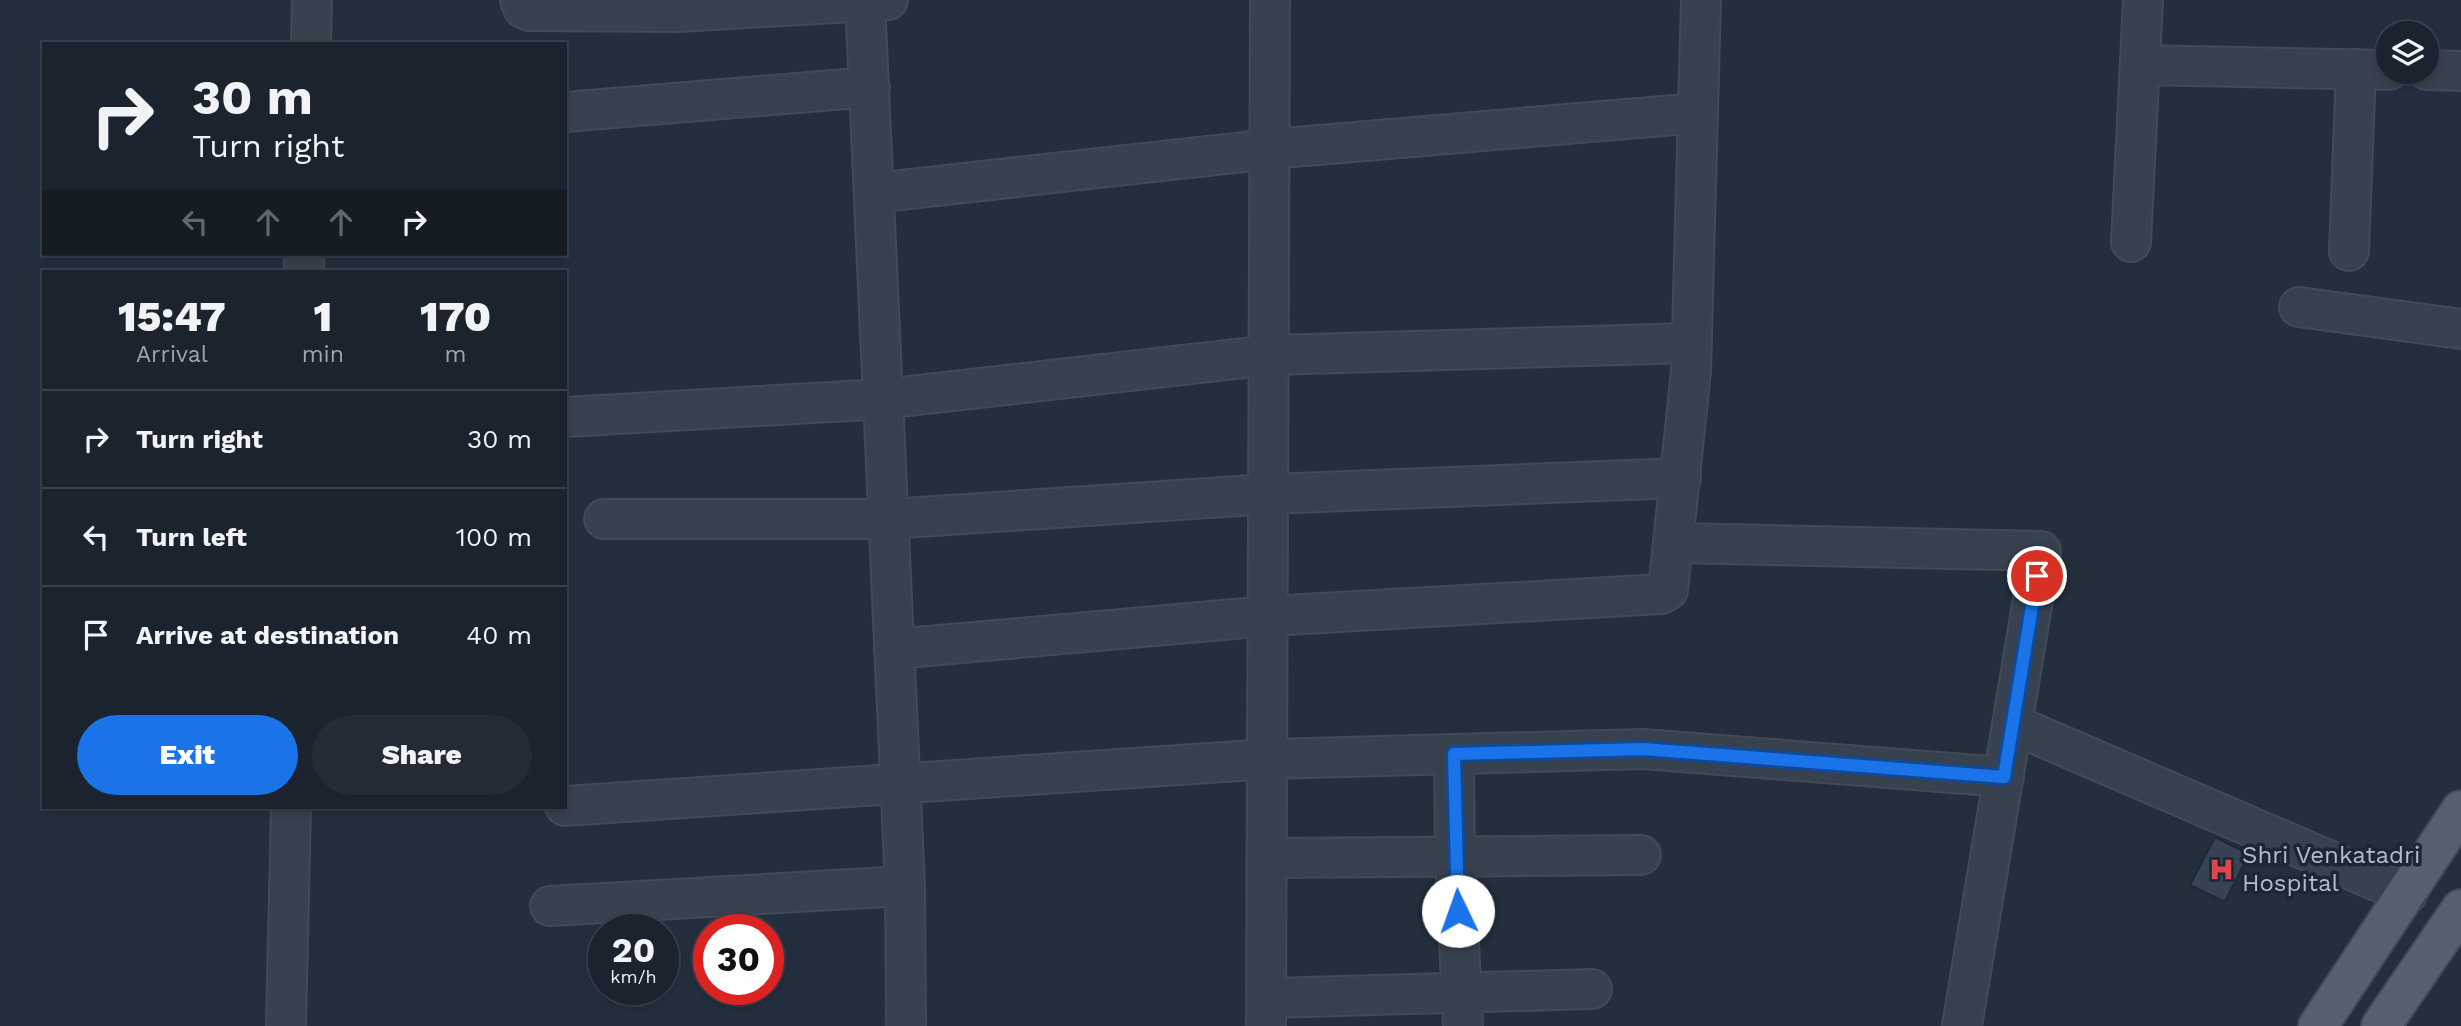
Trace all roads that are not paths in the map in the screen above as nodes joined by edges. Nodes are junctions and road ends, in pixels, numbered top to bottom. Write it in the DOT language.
graph roads {
  1 [pos="312,0"];
  2 [pos="520,0"];
  3 [pos="1270,0"];
  4 [pos="1701,0"];
  5 [pos="2143,0"];
  6 [pos="873,1"];
  7 [pos="678,6"];
  8 [pos="311,42"];
  9 [pos="2140,65"];
  10 [pos="2372,69"];
  11 [pos="2439,70"];
  12 [pos="2461,71"];
  13 [pos="870,87"];
  14 [pos="567,112"];
  15 [pos="1698,113"];
  16 [pos="1270,149"];
  17 [pos="874,193"];
  18 [pos="2131,242"];
  19 [pos="2349,251"];
  20 [pos="2299,307"];
  21 [pos="2461,329"];
  22 [pos="1692,343"];
  23 [pos="1270,355"];
  24 [pos="883,399"];
  25 [pos="567,417"];
  26 [pos="1681,478"];
  27 [pos="1269,494"];
  28 [pos="604,519"];
  29 [pos="889,519"];
  30 [pos="1675,543"];
  31 [pos="1268,616"];
  32 [pos="894,649"];
  33 [pos="2012,724"];
  34 [pos="1454,754"];
  35 [pos="1268,759"];
  36 [pos="2004,777"];
  37 [pos="900,783"];
  38 [pos="567,807"];
  39 [pos="291,809"];
  40 [pos="2461,810"];
  41 [pos="1641,855"];
  42 [pos="1455,857"];
  43 [pos="1267,858"];
  44 [pos="905,886"];
  45 [pos="2407,894"];
  46 [pos="550,906"];
  47 [pos="2461,909"];
  48 [pos="1592,989"];
  49 [pos="1463,1009"];
  50 [pos="1266,1012"];
  51 [pos="286,1026"];
  52 [pos="906,1026"];
  53 [pos="1962,1026"];
  54 [pos="2318,1026"];
  55 [pos="2381,1026"];
  1 -- 8 [label="street"];
  2 -- 7 [label="street"];
  3 -- 16 [label="street"];
  4 -- 15 [label="street"];
  5 -- 9 [label="street"];
  6 -- 7 [label="street"];
  6 -- 13 [label="street"];
  9 -- 10 [label="street"];
  9 -- 18 [label="street"];
  10 -- 19 [label="street"];
  11 -- 12 [label="street"];
  13 -- 14 [label="street"];
  13 -- 17 [label="street"];
  15 -- 16 [label="street"];
  15 -- 22 [label="street"];
  16 -- 17 [label="street"];
  16 -- 23 [label="street"];
  17 -- 24 [label="street"];
  20 -- 21 [label="street"];
  22 -- 23 [label="street"];
  22 -- 26 [label="street"];
  23 -- 24 [label="street"];
  23 -- 27 [label="street"];
  24 -- 25 [label="street"];
  24 -- 29 [label="street"];
  26 -- 27 [label="street"];
  26 -- 30 [label="street"];
  27 -- 29 [label="street"];
  27 -- 31 [label="street"];
  28 -- 29 [label="street"];
  29 -- 32 [label="street"];
  30 -- 31 [label="street"];
  30 -- 33 [label="street"];
  31 -- 32 [label="street"];
  31 -- 35 [label="street"];
  32 -- 37 [label="street"];
  33 -- 36 [label="street"];
  33 -- 45 [label="street"];
  34 -- 35 [label="street"];
  34 -- 36 [label="street"];
  34 -- 42 [label="street"];
  35 -- 37 [label="street"];
  35 -- 43 [label="street"];
  36 -- 53 [label="street"];
  37 -- 38 [label="street"];
  37 -- 44 [label="street"];
  39 -- 51 [label="street"];
  40 -- 45 [label="main road"];
  41 -- 42 [label="street"];
  42 -- 43 [label="street"];
  42 -- 49 [label="street"];
  43 -- 50 [label="street"];
  44 -- 46 [label="street"];
  44 -- 52 [label="street"];
  45 -- 54 [label="main road"];
  47 -- 55 [label="main road"];
  48 -- 49 [label="street"];
  49 -- 50 [label="street"];
}
